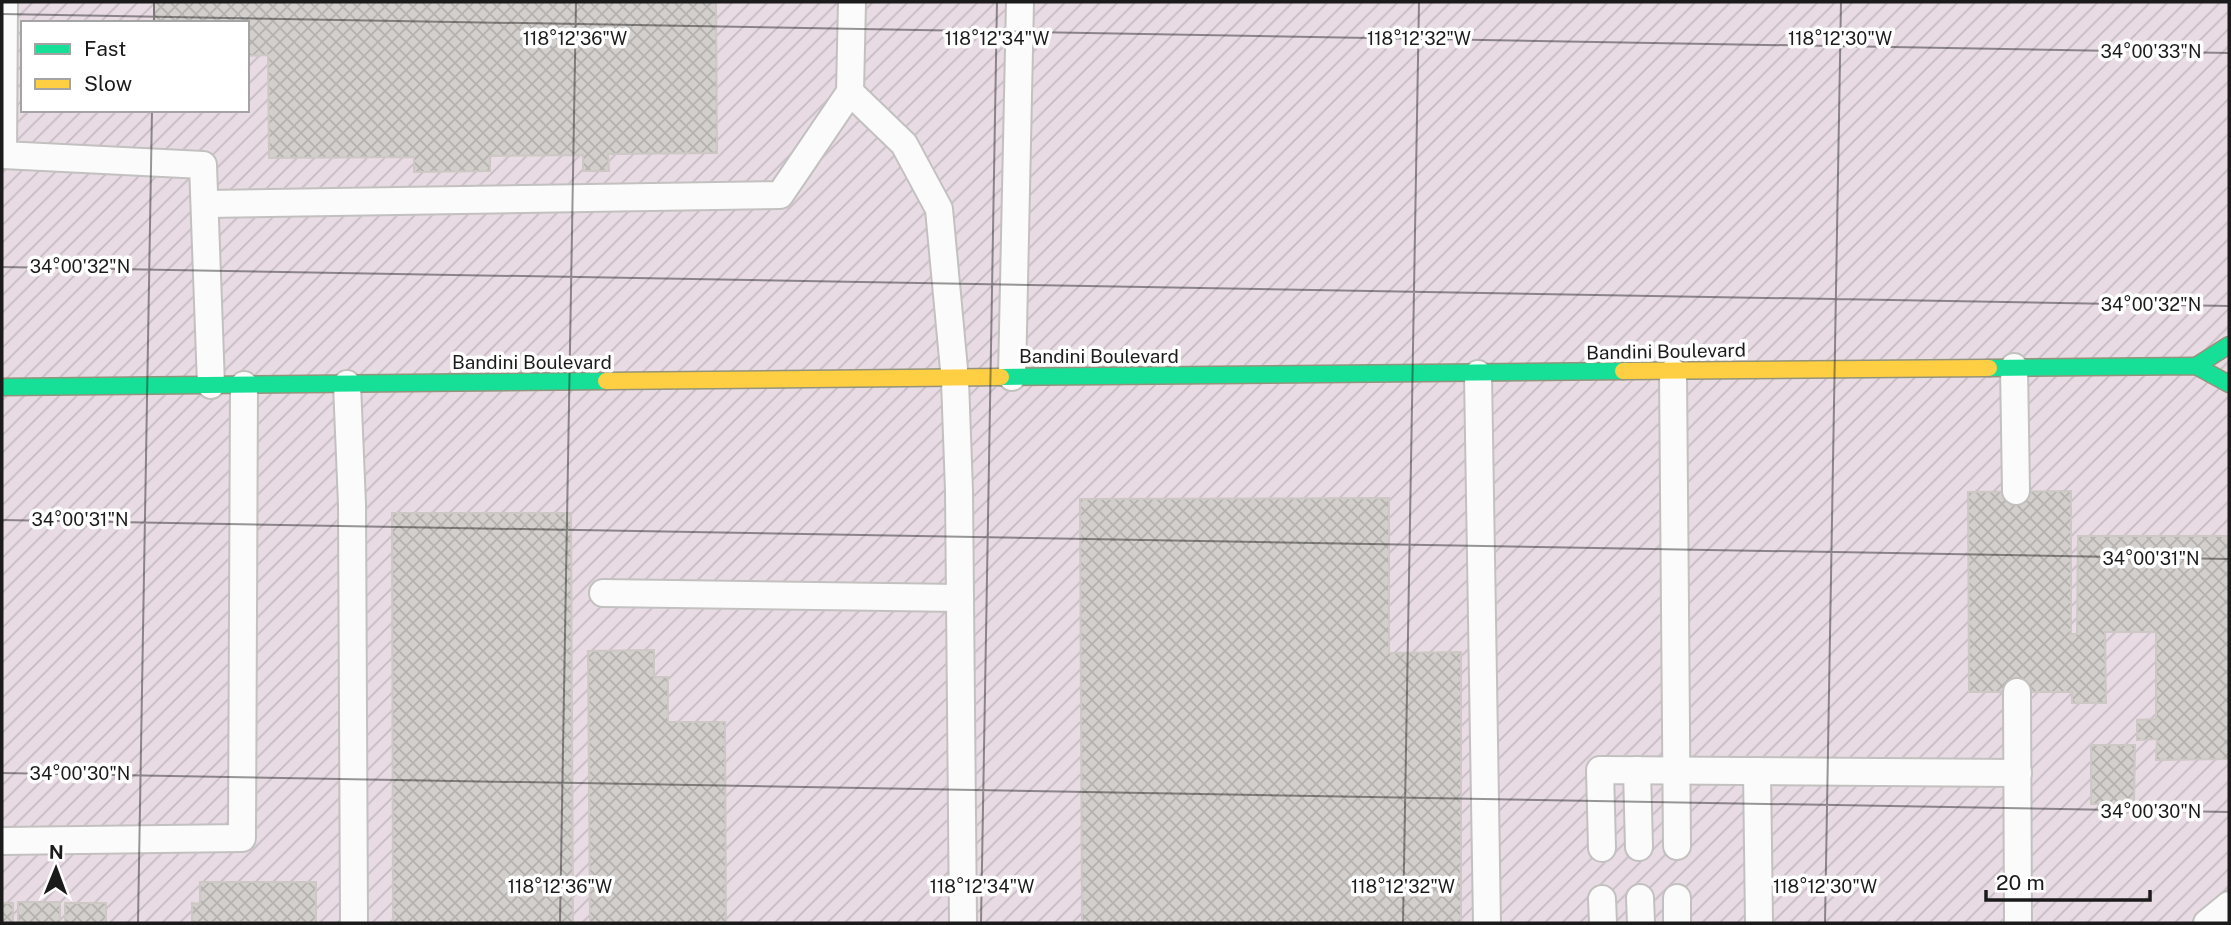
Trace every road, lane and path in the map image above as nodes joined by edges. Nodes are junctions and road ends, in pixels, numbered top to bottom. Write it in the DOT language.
graph roads {
  1 [pos="4,2"];
  2 [pos="852,2"];
  3 [pos="1020,2"];
  4 [pos="850,92"];
  5 [pos="3,102"];
  6 [pos="205,204"];
  7 [pos="2229,345"];
  8 [pos="2196,366"];
  9 [pos="2014,368"];
  10 [pos="1673,372"];
  11 [pos="1478,374"];
  12 [pos="1012,377"];
  13 [pos="955,380"];
  14 [pos="347,384"];
  15 [pos="2229,384"];
  16 [pos="211,385"];
  17 [pos="244,385"];
  18 [pos="2,387"];
  19 [pos="2016,491"];
  20 [pos="603,593"];
  21 [pos="960,598"];
  22 [pos="2017,692"];
  23 [pos="1637,770"];
  24 [pos="1676,771"];
  25 [pos="1757,771"];
  26 [pos="2018,773"];
  27 [pos="2,841"];
  28 [pos="1677,846"];
  29 [pos="1639,847"];
  30 [pos="1602,848"];
  31 [pos="2229,905"];
  32 [pos="354,923"];
  33 [pos="963,923"];
  34 [pos="1486,923"];
  35 [pos="1759,923"];
  36 [pos="2018,923"];
  37 [pos="2207,923"];
  1 -- 5 [label="lane"];
  2 -- 4 [label="lane"];
  3 -- 12 [label="lane"];
  4 -- 6 [label="lane"];
  4 -- 13 [label="lane"];
  5 -- 6 [label="lane"];
  6 -- 16 [label="lane"];
  7 -- 8 [label="main road"];
  8 -- 9 [label="main road, Bandini Boulevard"];
  8 -- 15 [label="main road, Bandini Boulevard"];
  9 -- 10 [label="main road, Bandini Boulevard"];
  9 -- 19 [label="lane"];
  10 -- 11 [label="main road, Bandini Boulevard"];
  10 -- 24 [label="lane"];
  11 -- 12 [label="main road, Bandini Boulevard"];
  11 -- 34 [label="lane"];
  12 -- 13 [label="main road, Bandini Boulevard"];
  13 -- 14 [label="main road, Bandini Boulevard"];
  13 -- 21 [label="lane"];
  14 -- 17 [label="main road, Bandini Boulevard"];
  14 -- 32 [label="lane"];
  16 -- 17 [label="main road, Bandini Boulevard"];
  16 -- 18 [label="main road, Bandini Boulevard"];
  17 -- 27 [label="lane"];
  20 -- 21 [label="lane"];
  21 -- 33 [label="lane"];
  22 -- 26 [label="lane"];
  23 -- 24 [label="lane"];
  23 -- 29 [label="lane"];
  23 -- 30 [label="lane"];
  24 -- 25 [label="lane"];
  24 -- 28 [label="lane"];
  25 -- 26 [label="lane"];
  25 -- 35 [label="lane"];
  26 -- 36 [label="lane"];
  31 -- 37 [label="lane"];
}
